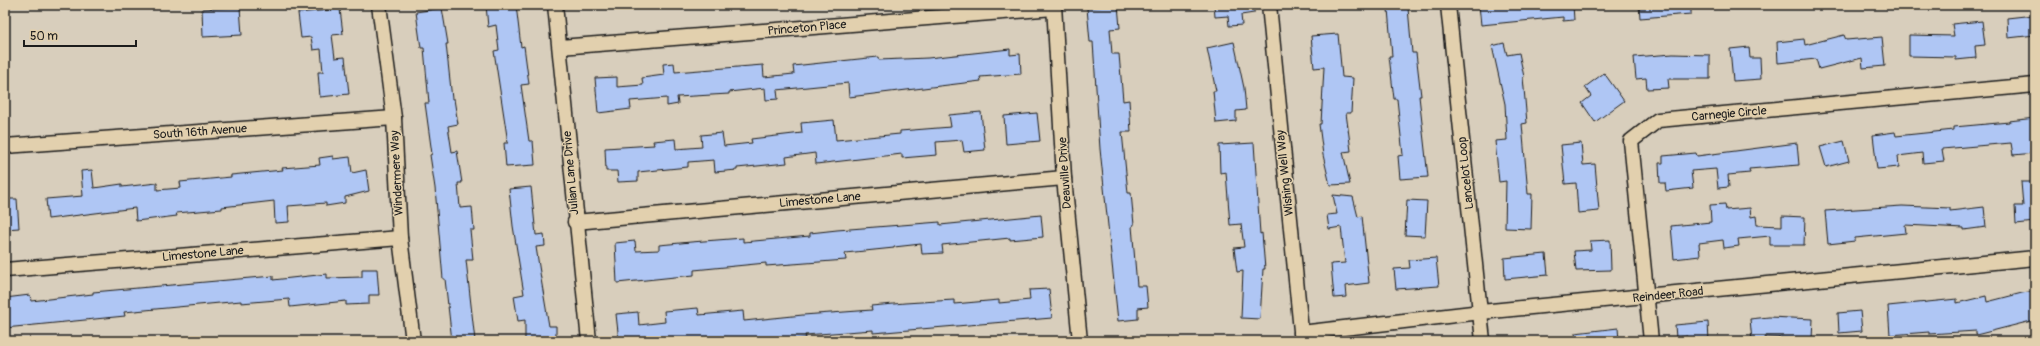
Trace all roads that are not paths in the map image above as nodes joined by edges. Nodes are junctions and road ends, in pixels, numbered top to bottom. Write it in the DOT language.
graph roads {
  1 [pos="379,5"];
  2 [pos="555,5"];
  3 [pos="1269,5"];
  4 [pos="1448,5"];
  5 [pos="1054,6"];
  6 [pos="560,47"];
  7 [pos="2035,85"];
  8 [pos="394,118"];
  9 [pos="5,146"];
  10 [pos="1064,178"];
  11 [pos="576,222"];
  12 [pos="400,238"];
  13 [pos="2035,258"];
  14 [pos="5,270"];
  15 [pos="1646,297"];
  16 [pos="1481,312"];
  17 [pos="1302,337"];
  18 [pos="413,341"];
  19 [pos="589,341"];
  20 [pos="1080,341"];
  21 [pos="1483,341"];
  22 [pos="1651,341"];
  1 -- 8 [label="street, Windermere Way"];
  2 -- 6 [label="street, Julian Lane Drive"];
  3 -- 17 [label="street, Wishing Well Way"];
  4 -- 16 [label="street, Lancelot Loop"];
  5 -- 6 [label="street, Princeton Place"];
  5 -- 10 [label="street, Deauville Drive"];
  6 -- 11 [label="street, Julian Lane Drive"];
  7 -- 15 [label="street, Carnegie Circle"];
  8 -- 9 [label="street, South 16th Avenue"];
  8 -- 12 [label="street, Windermere Way"];
  10 -- 11 [label="street, Limestone Lane"];
  10 -- 20 [label="street, Deauville Drive"];
  11 -- 19 [label="street, Julian Lane Drive"];
  12 -- 14 [label="street, Limestone Lane"];
  12 -- 18 [label="street, Windermere Way"];
  13 -- 15 [label="street, Reindeer Road"];
  15 -- 16 [label="street, Reindeer Road"];
  15 -- 22 [label="street, Carnegie Circle"];
  16 -- 17 [label="street, Reindeer Road"];
  16 -- 21 [label="street, Lancelot Loop"];
}
